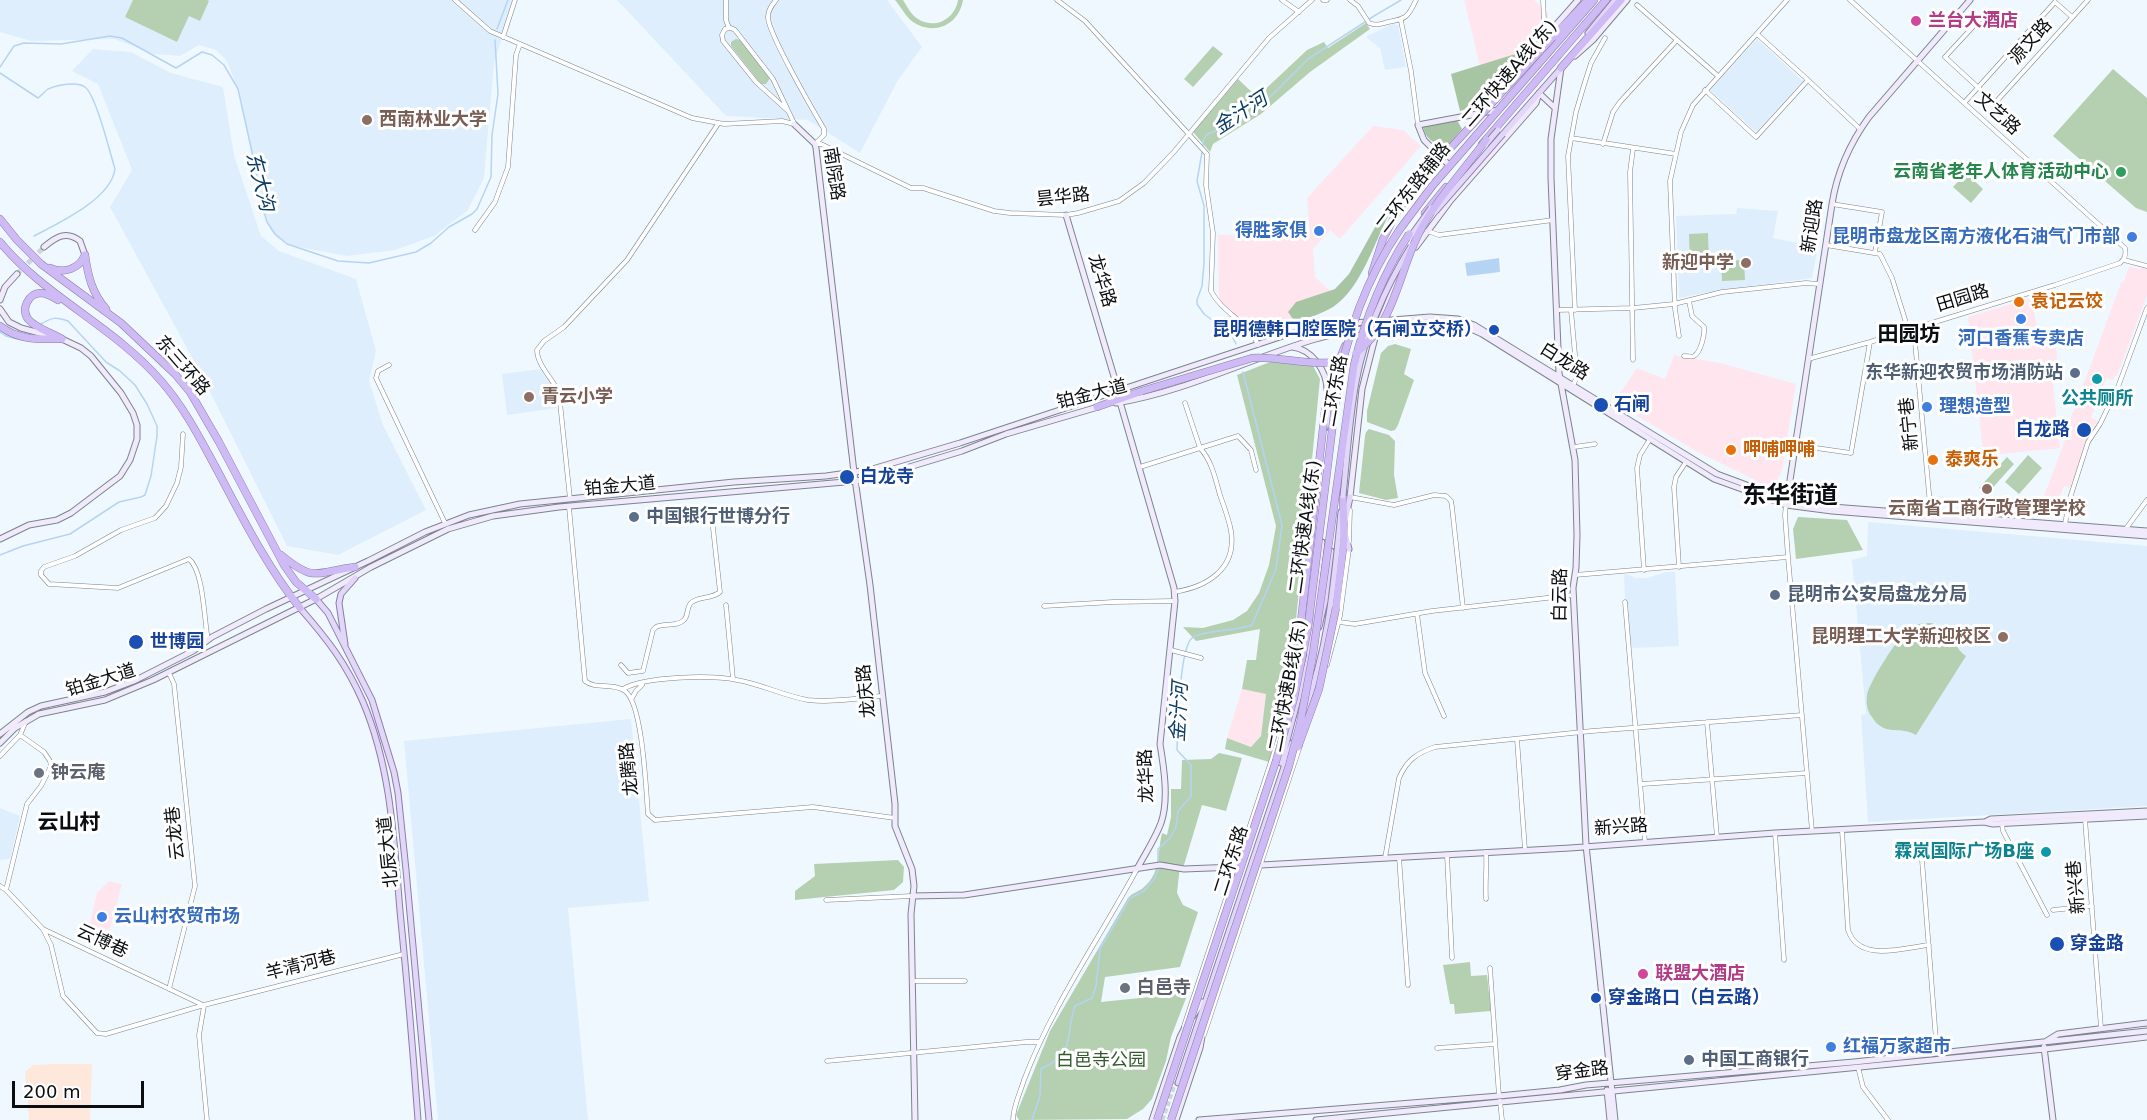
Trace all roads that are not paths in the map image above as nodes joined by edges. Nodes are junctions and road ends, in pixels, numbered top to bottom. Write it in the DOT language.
graph roads {
  1 [pos="455,0"];
  2 [pos="515,0"];
  3 [pos="726,0"];
  4 [pos="776,0"];
  5 [pos="1057,0"];
  6 [pos="1282,0"];
  7 [pos="1312,0"];
  8 [pos="1350,0"];
  9 [pos="1416,0"];
  10 [pos="1543,0"];
  11 [pos="1578,0"];
  12 [pos="1591,0"];
  13 [pos="1607,0"];
  14 [pos="1615,0"];
  15 [pos="1621,0"];
  16 [pos="1627,0"];
  17 [pos="1787,0"];
  18 [pos="1850,0"];
  19 [pos="1970,0"];
  20 [pos="2088,0"];
  21 [pos="1637,5"];
  22 [pos="1299,12"];
  23 [pos="1982,17"];
  24 [pos="2072,17"];
  25 [pos="1401,21"];
  26 [pos="729,28"];
  27 [pos="1550,31"];
  28 [pos="1757,34"];
  29 [pos="503,37"];
  30 [pos="1605,38"];
  31 [pos="1677,40"];
  32 [pos="520,44"];
  33 [pos="1917,60"];
  34 [pos="1561,68"];
  35 [pos="1718,76"];
  36 [pos="1808,80"];
  37 [pos="1518,87"];
  38 [pos="1978,88"];
  39 [pos="1705,90"];
  40 [pos="1539,93"];
  41 [pos="1530,98"];
  42 [pos="1964,103"];
  43 [pos="1555,108"];
  44 [pos="1498,110"];
  45 [pos="788,111"];
  46 [pos="718,124"];
  47 [pos="794,124"];
  48 [pos="1418,125"];
  49 [pos="1860,129"];
  50 [pos="1188,133"];
  51 [pos="1571,138"];
  52 [pos="1486,140"];
  53 [pos="815,144"];
  54 [pos="1603,144"];
  55 [pos="1633,148"];
  56 [pos="1676,154"];
  57 [pos="1449,165"];
  58 [pos="1832,204"];
  59 [pos="1066,215"];
  60 [pos="0,219"];
  61 [pos="1552,220"];
  62 [pos="475,230"];
  63 [pos="1427,230"];
  64 [pos="0,242"];
  65 [pos="1826,245"];
  66 [pos="44,247"];
  67 [pos="1875,252"];
  68 [pos="85,255"];
  69 [pos="2124,260"];
  70 [pos="41,264"];
  71 [pos="2147,266"];
  72 [pos="16,274"];
  73 [pos="1369,284"];
  74 [pos="1820,284"];
  75 [pos="0,300"];
  76 [pos="1689,300"];
  77 [pos="1674,304"];
  78 [pos="1633,308"];
  79 [pos="2147,308"];
  80 [pos="0,309"];
  81 [pos="1556,310"];
  82 [pos="1573,310"];
  83 [pos="114,318"];
  84 [pos="1381,320"];
  85 [pos="1354,322"];
  86 [pos="0,326"];
  87 [pos="1378,326"];
  88 [pos="1910,329"];
  89 [pos="1352,330"];
  90 [pos="112,334"];
  91 [pos="1678,336"];
  92 [pos="62,339"];
  93 [pos="1272,340"];
  94 [pos="1870,342"];
  95 [pos="1258,345"];
  96 [pos="1291,348"];
  97 [pos="1277,352"];
  98 [pos="1684,356"];
  99 [pos="1808,358"];
  100 [pos="1633,360"];
  101 [pos="390,364"];
  102 [pos="1560,380"];
  103 [pos="1573,385"];
  104 [pos="1118,390"];
  105 [pos="1327,396"];
  106 [pos="1120,402"];
  107 [pos="1185,403"];
  108 [pos="1097,407"];
  109 [pos="183,434"];
  110 [pos="984,434"];
  111 [pos="1650,439"];
  112 [pos="986,440"];
  113 [pos="1595,444"];
  114 [pos="1795,445"];
  115 [pos="1574,447"];
  116 [pos="1200,448"];
  117 [pos="1332,448"];
  118 [pos="1686,462"];
  119 [pos="1140,467"];
  120 [pos="1256,470"];
  121 [pos="854,472"];
  122 [pos="856,481"];
  123 [pos="1343,496"];
  124 [pos="570,499"];
  125 [pos="2147,500"];
  126 [pos="1786,503"];
  127 [pos="569,507"];
  128 [pos="1931,516"];
  129 [pos="712,519"];
  130 [pos="446,523"];
  131 [pos="2065,524"];
  132 [pos="1343,526"];
  133 [pos="2124,531"];
  134 [pos="2147,533"];
  135 [pos="0,539"];
  136 [pos="1337,546"];
  137 [pos="1349,549"];
  138 [pos="277,551"];
  139 [pos="1788,557"];
  140 [pos="355,567"];
  141 [pos="1679,567"];
  142 [pos="1644,570"];
  143 [pos="1575,575"];
  144 [pos="355,578"];
  145 [pos="308,591"];
  146 [pos="1174,592"];
  147 [pos="1574,595"];
  148 [pos="291,597"];
  149 [pos="316,599"];
  150 [pos="1175,601"];
  151 [pos="1625,603"];
  152 [pos="726,606"];
  153 [pos="1044,606"];
  154 [pos="300,608"];
  155 [pos="1463,608"];
  156 [pos="1417,614"];
  157 [pos="1313,615"];
  158 [pos="1339,622"];
  159 [pos="208,640"];
  160 [pos="346,648"];
  161 [pos="1171,651"];
  162 [pos="1202,658"];
  163 [pos="1308,660"];
  164 [pos="621,665"];
  165 [pos="169,673"];
  166 [pos="733,680"];
  167 [pos="646,682"];
  168 [pos="622,690"];
  169 [pos="882,696"];
  170 [pos="632,698"];
  171 [pos="1802,715"];
  172 [pos="1444,716"];
  173 [pos="26,721"];
  174 [pos="1707,722"];
  175 [pos="1636,728"];
  176 [pos="1579,733"];
  177 [pos="0,734"];
  178 [pos="20,735"];
  179 [pos="1517,739"];
  180 [pos="0,743"];
  181 [pos="1280,751"];
  182 [pos="0,756"];
  183 [pos="1807,773"];
  184 [pos="1286,776"];
  185 [pos="1712,780"];
  186 [pos="1642,784"];
  187 [pos="2147,811"];
  188 [pos="2147,816"];
  189 [pos="896,818"];
  190 [pos="2085,818"];
  191 [pos="1984,822"];
  192 [pos="2002,824"];
  193 [pos="1842,829"];
  194 [pos="1812,831"];
  195 [pos="1775,833"];
  196 [pos="1717,837"];
  197 [pos="1645,842"];
  198 [pos="1586,845"];
  199 [pos="1525,850"];
  200 [pos="1486,852"];
  201 [pos="1447,855"];
  202 [pos="1399,857"];
  203 [pos="1385,858"];
  204 [pos="1922,860"];
  205 [pos="1261,865"];
  206 [pos="1236,867"];
  207 [pos="1137,869"];
  208 [pos="0,886"];
  209 [pos="6,890"];
  210 [pos="912,896"];
  211 [pos="1486,899"];
  212 [pos="826,900"];
  213 [pos="2092,906"];
  214 [pos="2053,910"];
  215 [pos="2047,915"];
  216 [pos="43,929"];
  217 [pos="1929,945"];
  218 [pos="405,953"];
  219 [pos="1452,958"];
  220 [pos="1784,960"];
  221 [pos="1490,968"];
  222 [pos="913,981"];
  223 [pos="965,981"];
  224 [pos="1407,985"];
  225 [pos="169,989"];
  226 [pos="1203,1002"];
  227 [pos="204,1005"];
  228 [pos="2147,1023"];
  229 [pos="2102,1028"];
  230 [pos="2147,1031"];
  231 [pos="2147,1037"];
  232 [pos="1179,1041"];
  233 [pos="1040,1042"];
  234 [pos="1495,1044"];
  235 [pos="2044,1046"];
  236 [pos="1200,1048"];
  237 [pos="1437,1048"];
  238 [pos="912,1052"];
  239 [pos="1938,1054"];
  240 [pos="827,1061"];
  241 [pos="1858,1067"];
  242 [pos="1177,1082"];
  243 [pos="1610,1083"];
  244 [pos="1163,1089"];
  245 [pos="1610,1092"];
  246 [pos="1184,1096"];
  247 [pos="1499,1098"];
  248 [pos="1335,1119"];
  249 [pos="207,1120"];
  250 [pos="418,1120"];
  251 [pos="429,1120"];
  252 [pos="915,1120"];
  253 [pos="1013,1120"];
  254 [pos="1152,1120"];
  255 [pos="1157,1120"];
  256 [pos="1171,1120"];
  257 [pos="1176,1120"];
  258 [pos="1199,1120"];
  259 [pos="1316,1120"];
  260 [pos="1502,1120"];
  261 [pos="1610,1120"];
  262 [pos="1615,1120"];
  263 [pos="1888,1120"];
  264 [pos="2053,1120"];
  1 -- 29 [label="street"];
  2 -- 29 [label="street"];
  3 -- 26 [label="street"];
  4 -- 53 [label="street"];
  5 -- 50 [label="street"];
  6 -- 22 [label="street"];
  7 -- 22 [label="street, 昙华路"];
  8 -- 25 [label="street"];
  9 -- 25 [label="street"];
  10 -- 27 [label="street"];
  11 -- 27 [label="street"];
  12 -- 37 [label="street"];
  12 -- 73 [label="highway, bridge"];
  12 -- 181 [label="highway, 二环快速A线(东), bridge"];
  13 -- 41 [label="main road"];
  13 -- 52 [label="highway, 二环快速B线(东), bridge"];
  14 -- 34 [label="main road"];
  15 -- 34 [label="highway"];
  16 -- 34 [label="street"];
  17 -- 28 [label="street"];
  18 -- 33 [label="street, 文艺路"];
  19 -- 33 [label="street, 新迎路"];
  20 -- 24 [label="street, 源文路"];
  21 -- 31 [label="street"];
  22 -- 50 [label="street, 昙华路"];
  23 -- 38 [label="street"];
  24 -- 38 [label="street"];
  24 -- 38 [label="street, 源文路"];
  25 -- 48 [label="street"];
  26 -- 45 [label="street"];
  26 -- 45 [label="street"];
  27 -- 37 [label="street"];
  28 -- 35 [label="street"];
  28 -- 36 [label="street"];
  29 -- 32 [label="street"];
  30 -- 51 [label="street"];
  31 -- 35 [label="street"];
  31 -- 54 [label="street"];
  32 -- 46 [label="street"];
  32 -- 62 [label="street"];
  33 -- 42 [label="street, 文艺路"];
  33 -- 49 [label="street, 新迎路"];
  34 -- 40 [label="main road"];
  34 -- 43 [label="street, 白云路"];
  35 -- 39 [label="street"];
  36 -- 39 [label="street"];
  36 -- 49 [label="street"];
  37 -- 44 [label="street, 二环东路辅路"];
  38 -- 42 [label="street"];
  39 -- 56 [label="street"];
  40 -- 41 [label="main road"];
  40 -- 43 [label="street"];
  40 -- 63 [label="street, 二环东路辅路"];
  41 -- 123 [label="main road, 二环东路, bridge"];
  42 -- 69 [label="street, 文艺路"];
  43 -- 61 [label="street, 白云路"];
  44 -- 48 [label="street"];
  44 -- 57 [label="street, 二环东路辅路"];
  45 -- 47 [label="street"];
  46 -- 47 [label="street"];
  46 -- 124 [label="street"];
  47 -- 53 [label="street, 南院路"];
  48 -- 57 [label="street"];
  49 -- 58 [label="street, 新迎路"];
  50 -- 59 [label="street, 昙华路"];
  50 -- 95 [label="street"];
  51 -- 54 [label="street"];
  51 -- 82 [label="street"];
  52 -- 108 [label="highway, bridge"];
  52 -- 184 [label="highway, 二环快速B线(东), bridge"];
  53 -- 59 [label="street, 昙华路"];
  53 -- 121 [label="street, 南院路"];
  54 -- 55 [label="street"];
  55 -- 56 [label="street"];
  55 -- 78 [label="street"];
  56 -- 77 [label="street"];
  57 -- 73 [label="street, 二环东路辅路"];
  58 -- 65 [label="street, 新迎路"];
  58 -- 67 [label="street"];
  59 -- 104 [label="street, 龙华路"];
  60 -- 70 [label="highway, 东三环路"];
  61 -- 63 [label="street"];
  61 -- 81 [label="street, 白云路"];
  63 -- 84 [label="street, 二环东路辅路"];
  64 -- 90 [label="highway, 东三环路"];
  65 -- 67 [label="street"];
  65 -- 74 [label="street, 新迎路"];
  66 -- 68 [label="street"];
  67 -- 88 [label="street, 新宁巷"];
  68 -- 70 [label="highway"];
  68 -- 83 [label="highway"];
  69 -- 71 [label="street"];
  69 -- 88 [label="street, 田园路"];
  70 -- 83 [label="highway, 东三环路"];
  72 -- 75 [label="street"];
  73 -- 85 [label="street, 二环东路辅路"];
  74 -- 76 [label="street"];
  74 -- 99 [label="street, 新迎路"];
  76 -- 77 [label="street"];
  76 -- 98 [label="street"];
  77 -- 78 [label="street"];
  77 -- 91 [label="street"];
  78 -- 82 [label="street"];
  78 -- 100 [label="street"];
  79 -- 131 [label="street"];
  80 -- 92 [label="street"];
  81 -- 82 [label="street"];
  81 -- 102 [label="street, 白云路"];
  82 -- 103 [label="street"];
  83 -- 138 [label="highway, 东三环路"];
  84 -- 85 [label="street, 白龙路"];
  84 -- 87 [label="street, 二环东路辅路"];
  84 -- 102 [label="street, 白龙路"];
  85 -- 89 [label="street, 二环东路辅路"];
  85 -- 93 [label="street, 白龙路"];
  86 -- 92 [label="highway"];
  87 -- 89 [label="street, 白龙路"];
  87 -- 102 [label="street, 白龙路"];
  87 -- 123 [label="street, 二环东路辅路"];
  88 -- 94 [label="street, 田园路"];
  88 -- 128 [label="street, 新宁巷"];
  89 -- 96 [label="street, 白龙路"];
  89 -- 105 [label="highway"];
  89 -- 117 [label="street, 二环东路辅路"];
  90 -- 92 [label="highway"];
  90 -- 148 [label="highway, 东三环路"];
  92 -- 135 [label="street"];
  93 -- 95 [label="street, 铂金大道"];
  93 -- 97 [label="street"];
  94 -- 99 [label="street, 田园路"];
  94 -- 114 [label="street"];
  95 -- 104 [label="street, 铂金大道"];
  96 -- 97 [label="street, 白龙路"];
  96 -- 105 [label="street"];
  97 -- 106 [label="street, 铂金大道"];
  99 -- 114 [label="street, 新迎路"];
  101 -- 130 [label="street"];
  102 -- 103 [label="street, 白龙路"];
  102 -- 111 [label="street, 白龙路"];
  102 -- 115 [label="street, 白云路"];
  103 -- 126 [label="street, 白龙路"];
  104 -- 110 [label="street, 铂金大道"];
  105 -- 117 [label="street"];
  105 -- 181 [label="highway, bridge"];
  106 -- 108 [label="street, 铂金大道"];
  106 -- 119 [label="street, 龙华路"];
  107 -- 116 [label="street"];
  108 -- 112 [label="street, 铂金大道"];
  109 -- 159 [label="street"];
  110 -- 112 [label="street"];
  110 -- 121 [label="street, 铂金大道"];
  111 -- 118 [label="street, 白龙路"];
  111 -- 142 [label="street"];
  112 -- 122 [label="street, 铂金大道"];
  113 -- 115 [label="street"];
  114 -- 126 [label="street, 新迎路"];
  115 -- 143 [label="street, 白云路"];
  116 -- 119 [label="street"];
  116 -- 120 [label="street"];
  116 -- 146 [label="street"];
  117 -- 157 [label="street, 二环东路辅路"];
  118 -- 126 [label="street, 白龙路"];
  118 -- 141 [label="street"];
  119 -- 146 [label="street, 龙华路"];
  121 -- 122 [label="street, 南院路"];
  121 -- 124 [label="street, 铂金大道"];
  122 -- 127 [label="street, 铂金大道"];
  122 -- 169 [label="street, 龙庆路"];
  123 -- 132 [label="highway"];
  123 -- 136 [label="main road, 二环东路"];
  123 -- 137 [label="street, 二环东路辅路"];
  123 -- 155 [label="street"];
  123 -- 163 [label="main road, 二环东路"];
  124 -- 130 [label="street, 铂金大道"];
  125 -- 133 [label="street"];
  126 -- 128 [label="street, 白龙路"];
  126 -- 139 [label="street"];
  127 -- 144 [label="street, 铂金大道"];
  127 -- 168 [label="street"];
  128 -- 131 [label="street, 白龙路"];
  128 -- 133 [label="street, 白龙路"];
  129 -- 164 [label="street"];
  130 -- 140 [label="street, 铂金大道"];
  131 -- 133 [label="street, 白龙路"];
  132 -- 136 [label="main road"];
  132 -- 137 [label="main road"];
  132 -- 184 [label="highway, bridge"];
  133 -- 134 [label="street, 白龙路"];
  136 -- 226 [label="main road, 二环东路"];
  137 -- 158 [label="street, 二环东路辅路"];
  138 -- 140 [label="highway"];
  138 -- 145 [label="highway, 东三环路"];
  139 -- 141 [label="street"];
  139 -- 171 [label="street"];
  140 -- 145 [label="street, 铂金大道"];
  141 -- 142 [label="street"];
  142 -- 143 [label="street"];
  143 -- 147 [label="street, 白云路"];
  144 -- 149 [label="street, 铂金大道"];
  144 -- 160 [label="main road"];
  145 -- 148 [label="street, 铂金大道"];
  145 -- 149 [label="highway, 东三环路"];
  146 -- 150 [label="street, 龙华路"];
  147 -- 155 [label="street"];
  147 -- 176 [label="street, 白云路"];
  148 -- 154 [label="highway, 东三环路"];
  148 -- 159 [label="street, 铂金大道"];
  149 -- 154 [label="street, 铂金大道"];
  149 -- 160 [label="main road, 北辰大道"];
  150 -- 153 [label="street"];
  150 -- 161 [label="street, 龙华路"];
  151 -- 175 [label="street"];
  152 -- 166 [label="street"];
  154 -- 165 [label="street, 铂金大道"];
  154 -- 218 [label="main road, 北辰大道"];
  155 -- 156 [label="street"];
  156 -- 158 [label="street"];
  156 -- 172 [label="street"];
  157 -- 163 [label="main road"];
  157 -- 206 [label="street, 二环东路辅路"];
  158 -- 205 [label="street, 二环东路辅路"];
  159 -- 177 [label="street, 铂金大道"];
  160 -- 251 [label="main road, 北辰大道"];
  161 -- 162 [label="street"];
  161 -- 207 [label="street, 龙华路"];
  163 -- 226 [label="main road, 二环东路"];
  165 -- 173 [label="street, 铂金大道"];
  165 -- 225 [label="street, 云龙巷"];
  166 -- 167 [label="street"];
  166 -- 169 [label="street"];
  167 -- 168 [label="street"];
  167 -- 170 [label="street"];
  168 -- 170 [label="street"];
  169 -- 189 [label="street, 龙庆路"];
  170 -- 189 [label="street, 龙腾路"];
  171 -- 174 [label="street"];
  171 -- 183 [label="street"];
  173 -- 178 [label="street"];
  173 -- 180 [label="street, 铂金大道"];
  174 -- 175 [label="street"];
  174 -- 185 [label="street"];
  175 -- 176 [label="street"];
  175 -- 186 [label="street"];
  176 -- 179 [label="street"];
  176 -- 198 [label="street, 白云路"];
  178 -- 182 [label="street"];
  178 -- 209 [label="street"];
  179 -- 199 [label="street"];
  179 -- 203 [label="street"];
  181 -- 255 [label="highway, 二环快速A线(东), bridge"];
  183 -- 185 [label="street"];
  183 -- 194 [label="street"];
  184 -- 256 [label="highway, 二环快速B线(东), bridge"];
  185 -- 186 [label="street"];
  185 -- 196 [label="street"];
  186 -- 197 [label="street"];
  187 -- 190 [label="street, 新兴路"];
  188 -- 190 [label="street, 新兴路"];
  189 -- 210 [label="street, 龙庆路"];
  190 -- 191 [label="street, 新兴路"];
  190 -- 192 [label="street, 新兴路"];
  190 -- 213 [label="street, 新兴巷"];
  191 -- 192 [label="street, 新兴路"];
  191 -- 193 [label="street, 新兴路"];
  192 -- 215 [label="street"];
  193 -- 194 [label="street, 新兴路"];
  193 -- 217 [label="street"];
  194 -- 195 [label="street, 新兴路"];
  195 -- 196 [label="street, 新兴路"];
  195 -- 220 [label="street"];
  196 -- 197 [label="street, 新兴路"];
  197 -- 198 [label="street, 新兴路"];
  198 -- 199 [label="street, 新兴路"];
  198 -- 243 [label="street, 白云路"];
  199 -- 200 [label="street, 新兴路"];
  200 -- 201 [label="street, 新兴路"];
  200 -- 211 [label="street"];
  201 -- 202 [label="street, 新兴路"];
  201 -- 219 [label="street"];
  202 -- 203 [label="street, 新兴路"];
  202 -- 224 [label="street"];
  203 -- 205 [label="street, 新兴路"];
  204 -- 217 [label="street"];
  205 -- 236 [label="street, 二环东路辅路"];
  206 -- 207 [label="street"];
  206 -- 232 [label="street, 二环东路辅路"];
  207 -- 210 [label="street"];
  207 -- 233 [label="street, 龙华路"];
  208 -- 209 [label="street, 云博巷"];
  209 -- 216 [label="street, 云博巷"];
  210 -- 212 [label="street"];
  210 -- 222 [label="street, 龙庆路"];
  213 -- 214 [label="street"];
  213 -- 229 [label="street, 新兴巷"];
  216 -- 225 [label="street, 云博巷"];
  216 -- 227 [label="street, 羊清河巷"];
  217 -- 239 [label="street"];
  218 -- 227 [label="street, 羊清河巷"];
  218 -- 250 [label="main road, 北辰大道"];
  221 -- 234 [label="street"];
  222 -- 223 [label="street"];
  222 -- 238 [label="street, 龙庆路"];
  225 -- 227 [label="street, 云博巷"];
  226 -- 232 [label="street"];
  226 -- 236 [label="street"];
  226 -- 242 [label="main road, 二环东路"];
  227 -- 249 [label="street"];
  228 -- 229 [label="street"];
  229 -- 235 [label="street"];
  230 -- 235 [label="street, 穿金路"];
  231 -- 235 [label="street, 穿金路"];
  232 -- 244 [label="street, 二环东路辅路"];
  233 -- 238 [label="street"];
  233 -- 253 [label="street, 龙华路"];
  234 -- 237 [label="street"];
  234 -- 247 [label="street"];
  235 -- 239 [label="street, 穿金路"];
  235 -- 241 [label="street, 穿金路"];
  235 -- 264 [label="street"];
  236 -- 246 [label="street, 二环东路辅路"];
  238 -- 240 [label="street"];
  238 -- 252 [label="street, 龙庆路"];
  239 -- 243 [label="street, 穿金路"];
  241 -- 245 [label="street, 穿金路"];
  241 -- 263 [label="street"];
  243 -- 245 [label="street, 白云路"];
  243 -- 247 [label="street, 穿金路"];
  244 -- 246 [label="street"];
  244 -- 254 [label="street, 二环东路辅路"];
  245 -- 247 [label="street, 穿金路"];
  245 -- 261 [label="street, 白云路"];
  245 -- 262 [label="street, 白云路"];
  246 -- 257 [label="street, 二环东路辅路"];
  247 -- 248 [label="street, 穿金路"];
  247 -- 258 [label="street, 穿金路"];
  247 -- 260 [label="street"];
  248 -- 259 [label="street, 穿金路"];
}
